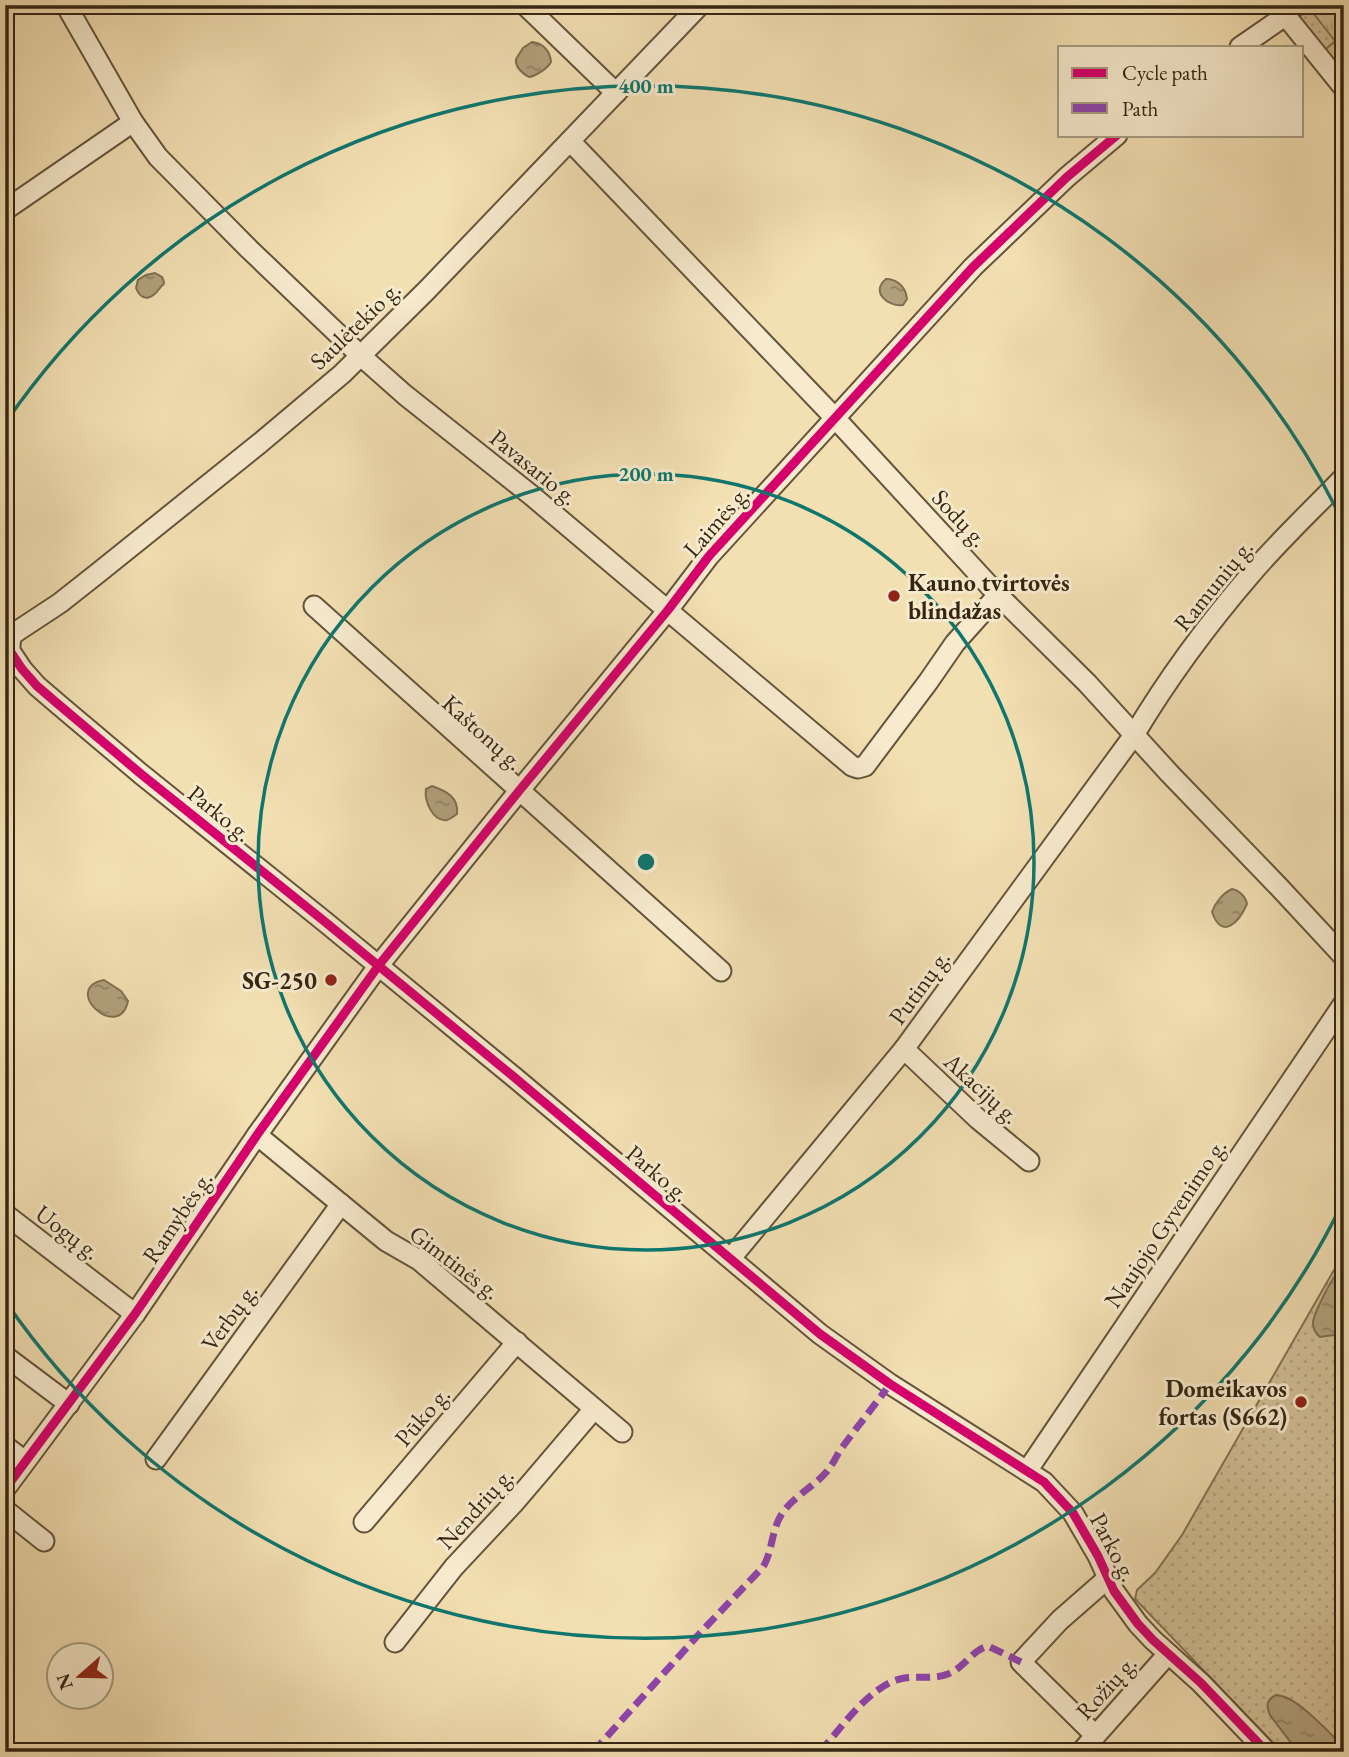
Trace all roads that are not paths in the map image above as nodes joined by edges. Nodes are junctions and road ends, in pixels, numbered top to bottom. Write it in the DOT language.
graph roads {
  1 [pos="66,5"];
  2 [pos="525,5"];
  3 [pos="700,5"];
  4 [pos="1281,11"];
  5 [pos="1241,46"];
  6 [pos="1344,88"];
  7 [pos="616,93"];
  8 [pos="133,122"];
  9 [pos="1116,136"];
  10 [pos="570,141"];
  11 [pos="5,210"];
  12 [pos="361,356"];
  13 [pos="834,417"];
  14 [pos="1344,477"];
  15 [pos="998,595"];
  16 [pos="314,606"];
  17 [pos="668,610"];
  18 [pos="7,639"];
  19 [pos="1134,735"];
  20 [pos="519,791"];
  21 [pos="1344,957"];
  22 [pos="379,965"];
  23 [pos="721,971"];
  24 [pos="1344,1003"];
  25 [pos="904,1049"];
  26 [pos="257,1135"];
  27 [pos="1029,1161"];
  28 [pos="341,1204"];
  29 [pos="5,1214"];
  30 [pos="731,1258"];
  31 [pos="135,1314"];
  32 [pos="517,1342"];
  33 [pos="5,1356"];
  34 [pos="69,1404"];
  35 [pos="594,1409"];
  36 [pos="622,1432"];
  37 [pos="5,1446"];
  38 [pos="156,1459"];
  39 [pos="25,1461"];
  40 [pos="1027,1471"];
  41 [pos="5,1489"];
  42 [pos="5,1510"];
  43 [pos="364,1522"];
  44 [pos="44,1541"];
  45 [pos="1108,1578"];
  46 [pos="394,1642"];
  47 [pos="1168,1654"];
  48 [pos="1096,1735"];
  49 [pos="1081,1752"];
  50 [pos="1267,1752"];
  1 -- 8 [label="street, Pavasario g."];
  2 -- 7 [label="street"];
  3 -- 7 [label="street, Saulėtekio g."];
  4 -- 5 [label="street"];
  4 -- 6 [label="street"];
  7 -- 10 [label="street, Saulėtekio g."];
  8 -- 11 [label="street"];
  8 -- 12 [label="street, Pavasario g."];
  9 -- 13 [label="street, Laimės g."];
  10 -- 12 [label="street, Saulėtekio g."];
  10 -- 13 [label="street, Sodų g."];
  12 -- 17 [label="street, Pavasario g."];
  12 -- 18 [label="street, Saulėtekio g."];
  13 -- 15 [label="street, Sodų g."];
  13 -- 17 [label="street, Laimės g."];
  14 -- 19 [label="street, Ramunių g."];
  15 -- 17 [label="street, Pavasario g."];
  15 -- 19 [label="street, Sodų g."];
  16 -- 20 [label="street, Kaštonų g."];
  17 -- 20 [label="street, Laimės g."];
  18 -- 22 [label="street, Parko g."];
  19 -- 21 [label="street, Sodų g."];
  19 -- 25 [label="street, Putinų g."];
  20 -- 22 [label="street, Laimės g."];
  20 -- 23 [label="street, Kaštonų g."];
  22 -- 26 [label="street, Ramybės g."];
  22 -- 30 [label="street, Parko g."];
  24 -- 40 [label="street, Naujojo Gyvenimo g."];
  25 -- 27 [label="street, Akacijų g."];
  25 -- 30 [label="street, Putinų g."];
  26 -- 28 [label="street, Gimtinės g."];
  26 -- 31 [label="street, Ramybės g."];
  28 -- 32 [label="street, Gimtinės g."];
  28 -- 38 [label="street, Verbų g."];
  29 -- 31 [label="street, Uogų g."];
  30 -- 40 [label="street, Parko g."];
  31 -- 34 [label="street, Ramybės g."];
  32 -- 35 [label="street, Gimtinės g."];
  32 -- 43 [label="street, Pūko g."];
  33 -- 34 [label="street"];
  34 -- 39 [label="street, Ramybės g."];
  35 -- 36 [label="street, Gimtinės g."];
  35 -- 46 [label="street, Nendrių g."];
  37 -- 39 [label="street"];
  39 -- 41 [label="street, Ramybės g."];
  40 -- 45 [label="street, Parko g."];
  42 -- 44 [label="street"];
  45 -- 47 [label="street, Parko g."];
  45 -- 48 [label="street"];
  47 -- 48 [label="street, Rožių g."];
  47 -- 50 [label="street, Parko g."];
  48 -- 49 [label="street, Rožių g."];
}
